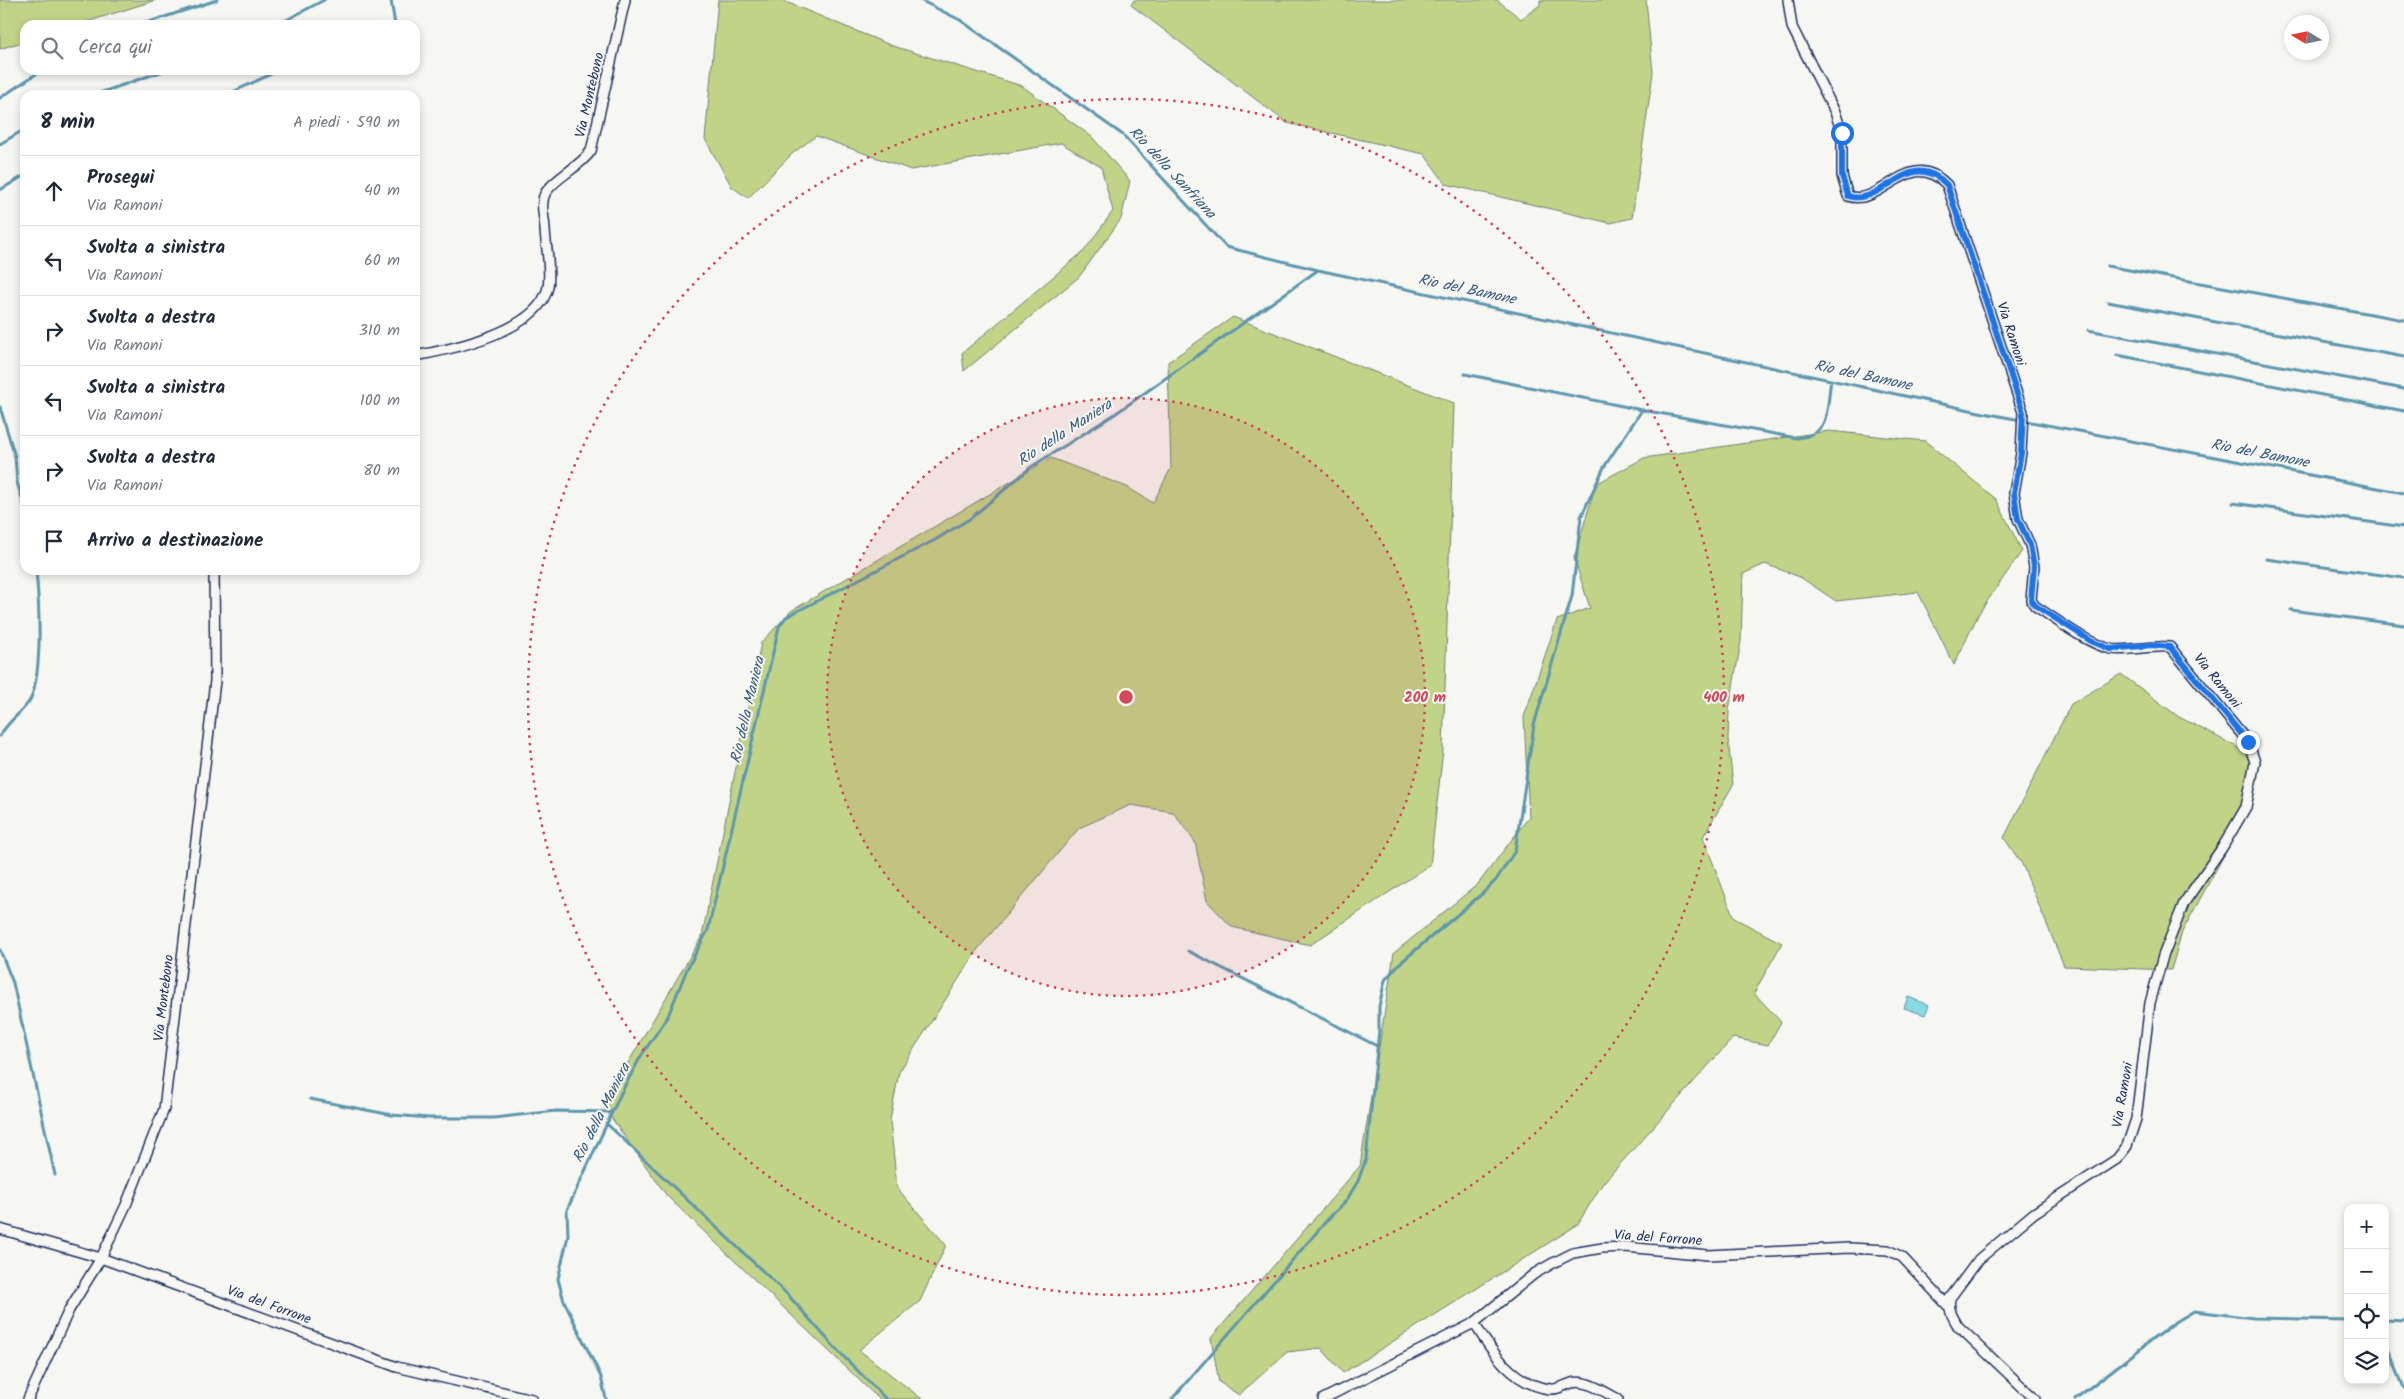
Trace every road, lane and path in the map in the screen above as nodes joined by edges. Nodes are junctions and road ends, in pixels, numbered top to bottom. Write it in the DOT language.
graph roads {
  1 [pos="625,0"];
  2 [pos="1788,0"];
  3 [pos="420,355"];
  4 [pos="214,575"];
  5 [pos="0,1229"];
  6 [pos="101,1258"];
  7 [pos="1948,1306"];
  8 [pos="1474,1323"];
  9 [pos="28,1399"];
  10 [pos="532,1399"];
  11 [pos="1323,1399"];
  12 [pos="1618,1399"];
  13 [pos="2034,1399"];
  1 -- 3 [label="street, Via Montebono"];
  2 -- 7 [label="street, Via Ramoni"];
  4 -- 6 [label="street, Via Montebono"];
  5 -- 6 [label="street, Via del Forrone"];
  6 -- 9 [label="street, Via Montebono"];
  6 -- 10 [label="street, Via del Forrone"];
  7 -- 8 [label="street, Via del Forrone"];
  7 -- 13 [label="street"];
  8 -- 11 [label="street, Via del Forrone"];
  8 -- 12 [label="street"];
}
